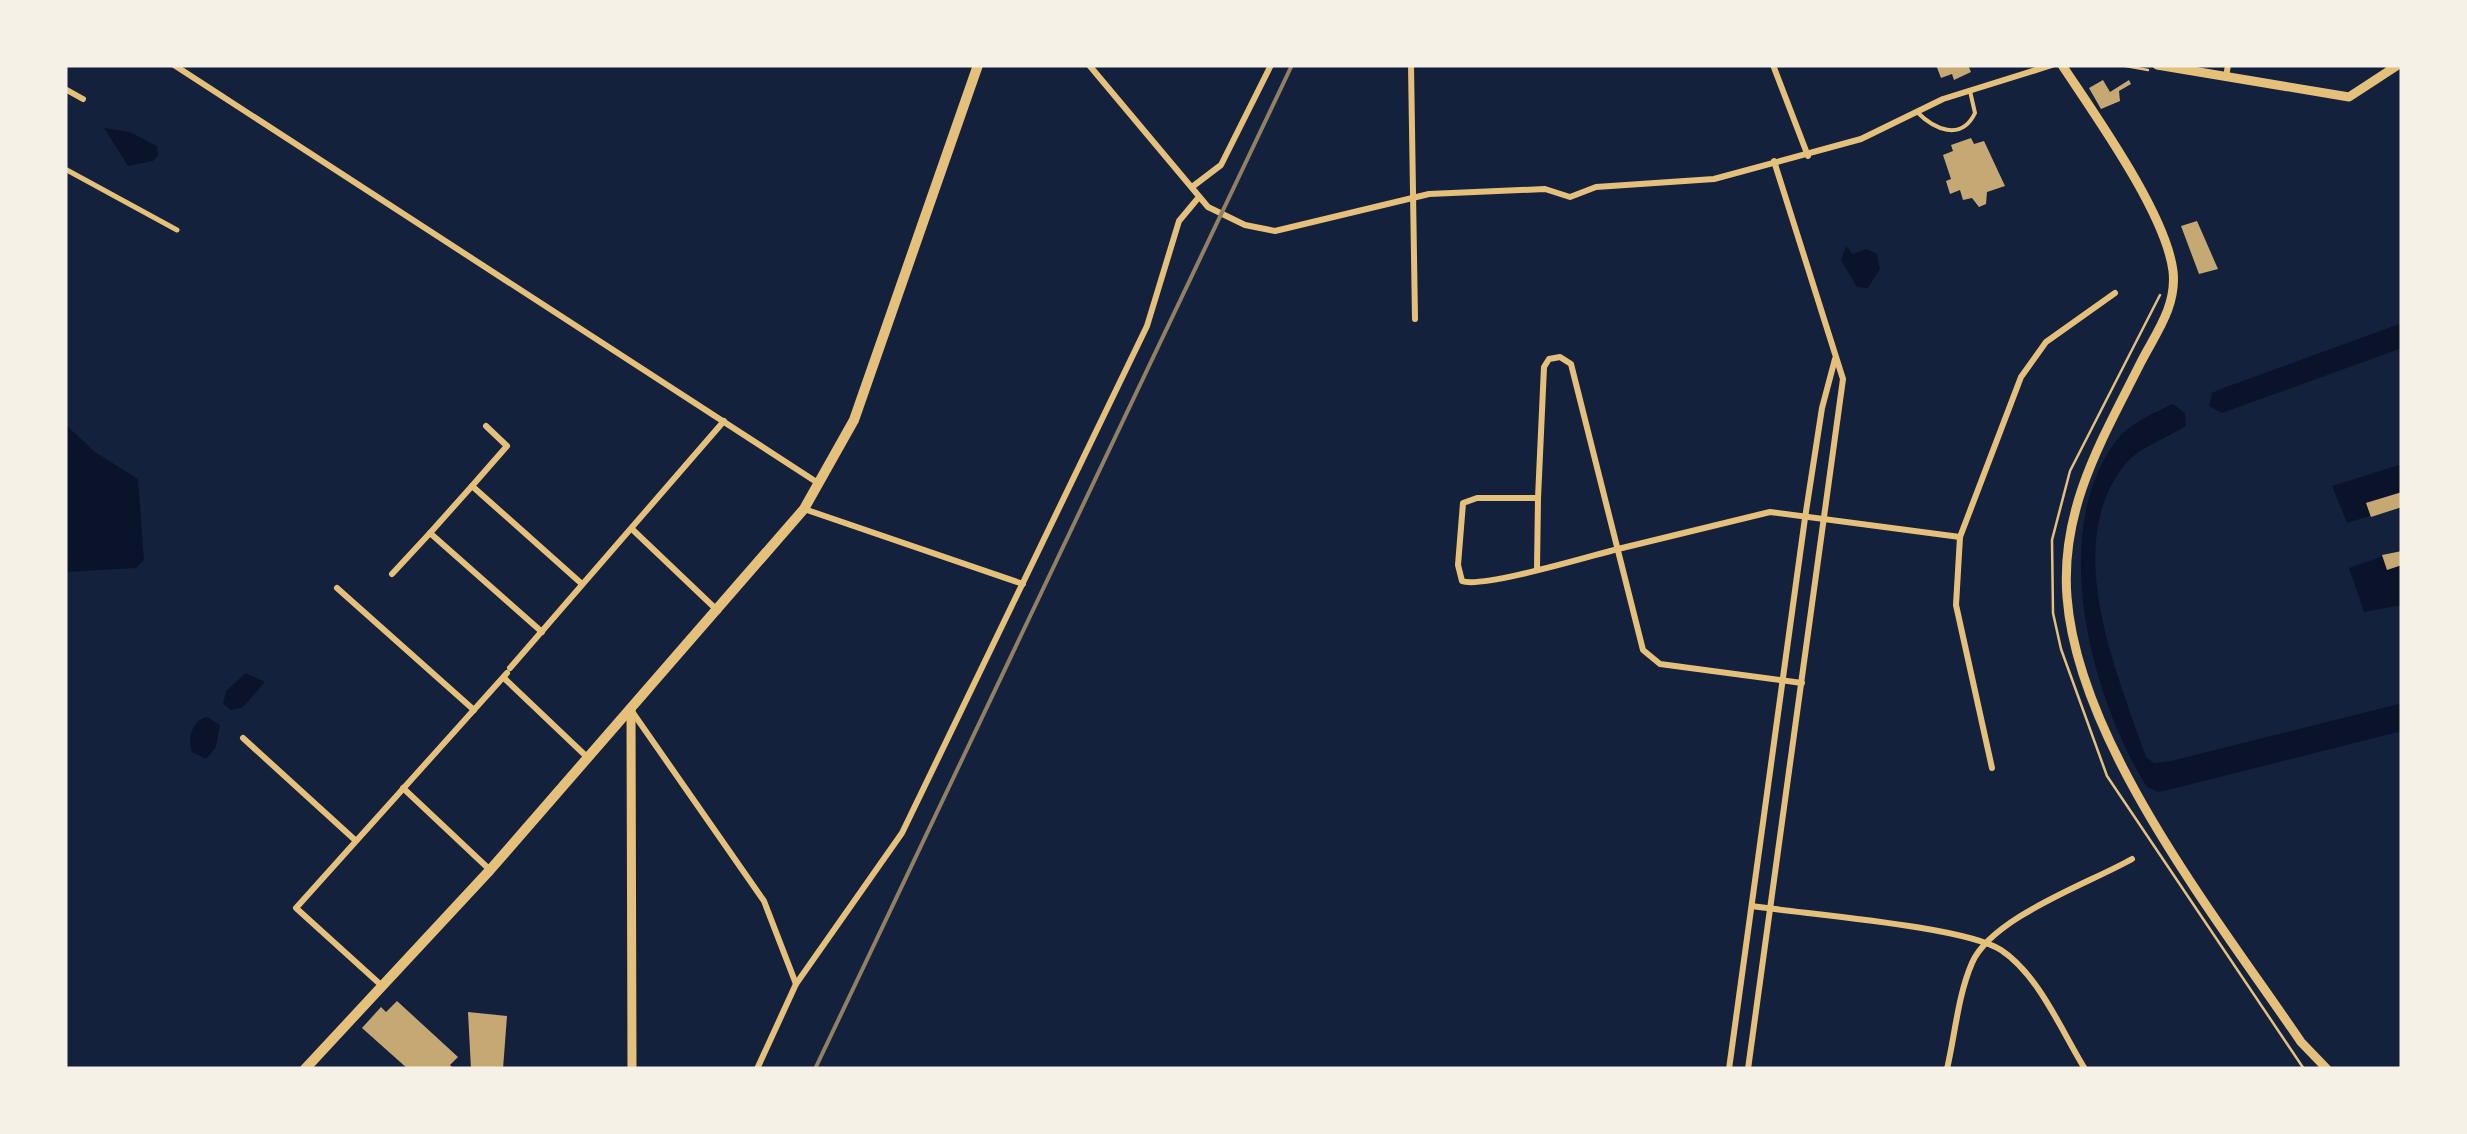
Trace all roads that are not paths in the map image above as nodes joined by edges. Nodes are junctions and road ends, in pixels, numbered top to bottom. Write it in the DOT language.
graph roads {
  1 [pos="174,65"];
  2 [pos="978,65"];
  3 [pos="1088,65"];
  4 [pos="1271,65"];
  5 [pos="1411,65"];
  6 [pos="1772,65"];
  7 [pos="2052,65"];
  8 [pos="2062,65"];
  9 [pos="2157,65"];
  10 [pos="2228,65"];
  11 [pos="2398,65"];
  12 [pos="2226,76"];
  13 [pos="65,89"];
  14 [pos="1970,91"];
  15 [pos="83,99"];
  16 [pos="1917,112"];
  17 [pos="1808,156"];
  18 [pos="1774,161"];
  19 [pos="65,170"];
  20 [pos="1192,187"];
  21 [pos="1200,197"];
  22 [pos="1416,197"];
  23 [pos="177,230"];
  24 [pos="2115,294"];
  25 [pos="1415,319"];
  26 [pos="1836,353"];
  27 [pos="724,420"];
  28 [pos="486,426"];
  29 [pos="819,484"];
  30 [pos="472,486"];
  31 [pos="1538,498"];
  32 [pos="804,509"];
  33 [pos="1805,518"];
  34 [pos="1824,520"];
  35 [pos="633,530"];
  36 [pos="430,532"];
  37 [pos="1960,537"];
  38 [pos="1618,549"];
  39 [pos="1537,569"];
  40 [pos="392,574"];
  41 [pos="582,584"];
  42 [pos="1023,584"];
  43 [pos="337,588"];
  44 [pos="718,612"];
  45 [pos="542,632"];
  46 [pos="507,673"];
  47 [pos="1784,680"];
  48 [pos="1802,683"];
  49 [pos="631,709"];
  50 [pos="474,710"];
  51 [pos="243,738"];
  52 [pos="586,757"];
  53 [pos="1992,768"];
  54 [pos="403,788"];
  55 [pos="356,840"];
  56 [pos="2132,859"];
  57 [pos="490,870"];
  58 [pos="1752,906"];
  59 [pos="1770,908"];
  60 [pos="1987,943"];
  61 [pos="796,984"];
  62 [pos="381,985"];
  63 [pos="305,1069"];
  64 [pos="632,1069"];
  65 [pos="756,1069"];
  66 [pos="1729,1069"];
  67 [pos="1748,1069"];
  68 [pos="1948,1069"];
  69 [pos="2086,1069"];
  70 [pos="2327,1069"];
  1 -- 27 [label="street"];
  2 -- 29 [label="main road"];
  3 -- 20 [label="street"];
  4 -- 20 [label="street"];
  5 -- 22 [label="street"];
  6 -- 17 [label="street"];
  7 -- 14 [label="street"];
  8 -- 70 [label="street"];
  9 -- 12 [label="street"];
  10 -- 12 [label="street"];
  11 -- 12 [label="street"];
  13 -- 15 [label="street"];
  14 -- 16 [label="street"];
  14 -- 16 [label="lane"];
  16 -- 17 [label="street"];
  17 -- 18 [label="street"];
  18 -- 22 [label="street"];
  18 -- 26 [label="street"];
  19 -- 23 [label="street"];
  20 -- 21 [label="street"];
  21 -- 22 [label="street"];
  21 -- 42 [label="street"];
  22 -- 25 [label="street"];
  24 -- 37 [label="street"];
  26 -- 33 [label="street"];
  26 -- 34 [label="street"];
  27 -- 29 [label="street"];
  27 -- 35 [label="street"];
  28 -- 30 [label="street"];
  29 -- 32 [label="main road"];
  30 -- 36 [label="street"];
  30 -- 41 [label="street"];
  31 -- 38 [label="street"];
  31 -- 39 [label="street"];
  31 -- 39 [label="street"];
  32 -- 42 [label="street"];
  32 -- 44 [label="main road"];
  33 -- 34 [label="street"];
  33 -- 38 [label="street"];
  33 -- 47 [label="street"];
  34 -- 37 [label="street"];
  34 -- 48 [label="street"];
  35 -- 41 [label="street"];
  35 -- 44 [label="street"];
  36 -- 40 [label="street"];
  36 -- 45 [label="street"];
  37 -- 53 [label="street"];
  38 -- 39 [label="street"];
  38 -- 47 [label="street"];
  41 -- 45 [label="street"];
  42 -- 61 [label="street"];
  43 -- 50 [label="street"];
  44 -- 49 [label="main road"];
  45 -- 46 [label="street"];
  46 -- 50 [label="street"];
  46 -- 52 [label="street"];
  47 -- 48 [label="street"];
  47 -- 58 [label="street"];
  48 -- 59 [label="street"];
  49 -- 52 [label="main road"];
  49 -- 61 [label="street"];
  49 -- 64 [label="street"];
  50 -- 54 [label="street"];
  51 -- 55 [label="street"];
  52 -- 57 [label="main road"];
  54 -- 55 [label="street"];
  54 -- 57 [label="street"];
  55 -- 62 [label="street"];
  56 -- 60 [label="street"];
  57 -- 62 [label="main road"];
  58 -- 59 [label="street"];
  58 -- 66 [label="street"];
  59 -- 60 [label="street"];
  59 -- 67 [label="street"];
  60 -- 68 [label="street"];
  60 -- 69 [label="street"];
  61 -- 65 [label="street"];
  62 -- 63 [label="main road"];
}
